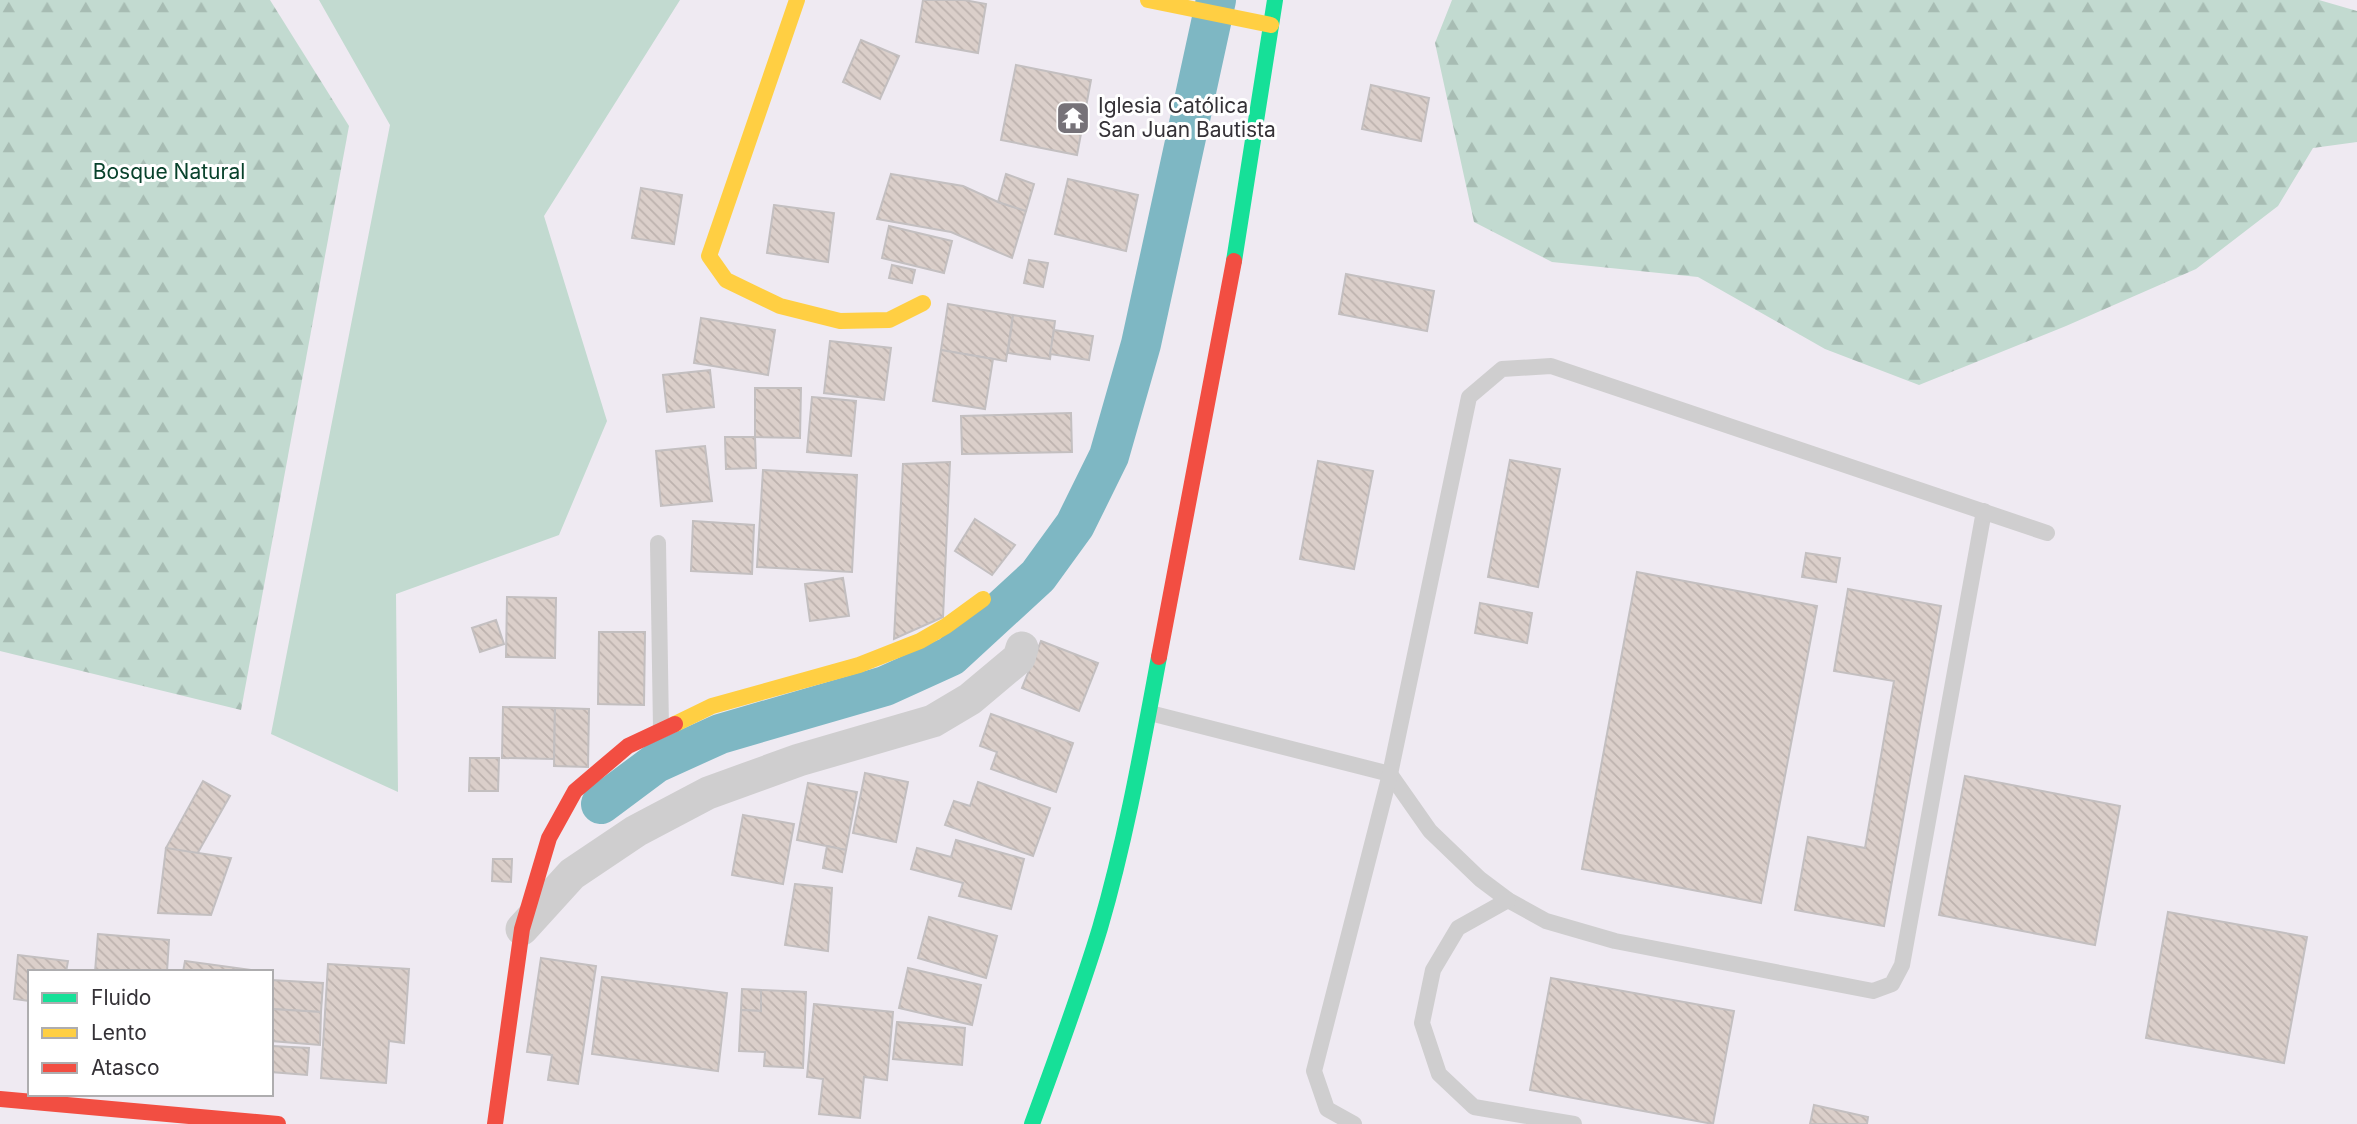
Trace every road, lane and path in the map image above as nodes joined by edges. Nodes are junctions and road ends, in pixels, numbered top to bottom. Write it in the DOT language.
graph roads {
  1 [pos="797,0"];
  2 [pos="1148,0"];
  3 [pos="1275,0"];
  4 [pos="1271,25"];
  5 [pos="923,303"];
  6 [pos="1984,512"];
  7 [pos="2047,533"];
  8 [pos="659,543"];
  9 [pos="983,599"];
  10 [pos="1022,648"];
  11 [pos="1150,713"];
  12 [pos="661,730"];
  13 [pos="1390,774"];
  14 [pos="1508,900"];
  15 [pos="522,929"];
  16 [pos="0,1099"];
  17 [pos="278,1124"];
  18 [pos="495,1124"];
  19 [pos="1032,1124"];
  20 [pos="1354,1124"];
  21 [pos="1574,1124"];
  1 -- 5 [label="street"];
  2 -- 4 [label="street"];
  3 -- 4 [label="street"];
  4 -- 11 [label="street"];
  6 -- 7 [label="lane"];
  6 -- 13 [label="lane"];
  6 -- 14 [label="lane"];
  8 -- 12 [label="lane"];
  9 -- 12 [label="street"];
  10 -- 15 [label="street"];
  11 -- 13 [label="lane"];
  11 -- 19 [label="street"];
  12 -- 15 [label="street"];
  13 -- 14 [label="lane"];
  13 -- 20 [label="lane"];
  14 -- 21 [label="lane"];
  15 -- 18 [label="street"];
  16 -- 17 [label="street"];
}
